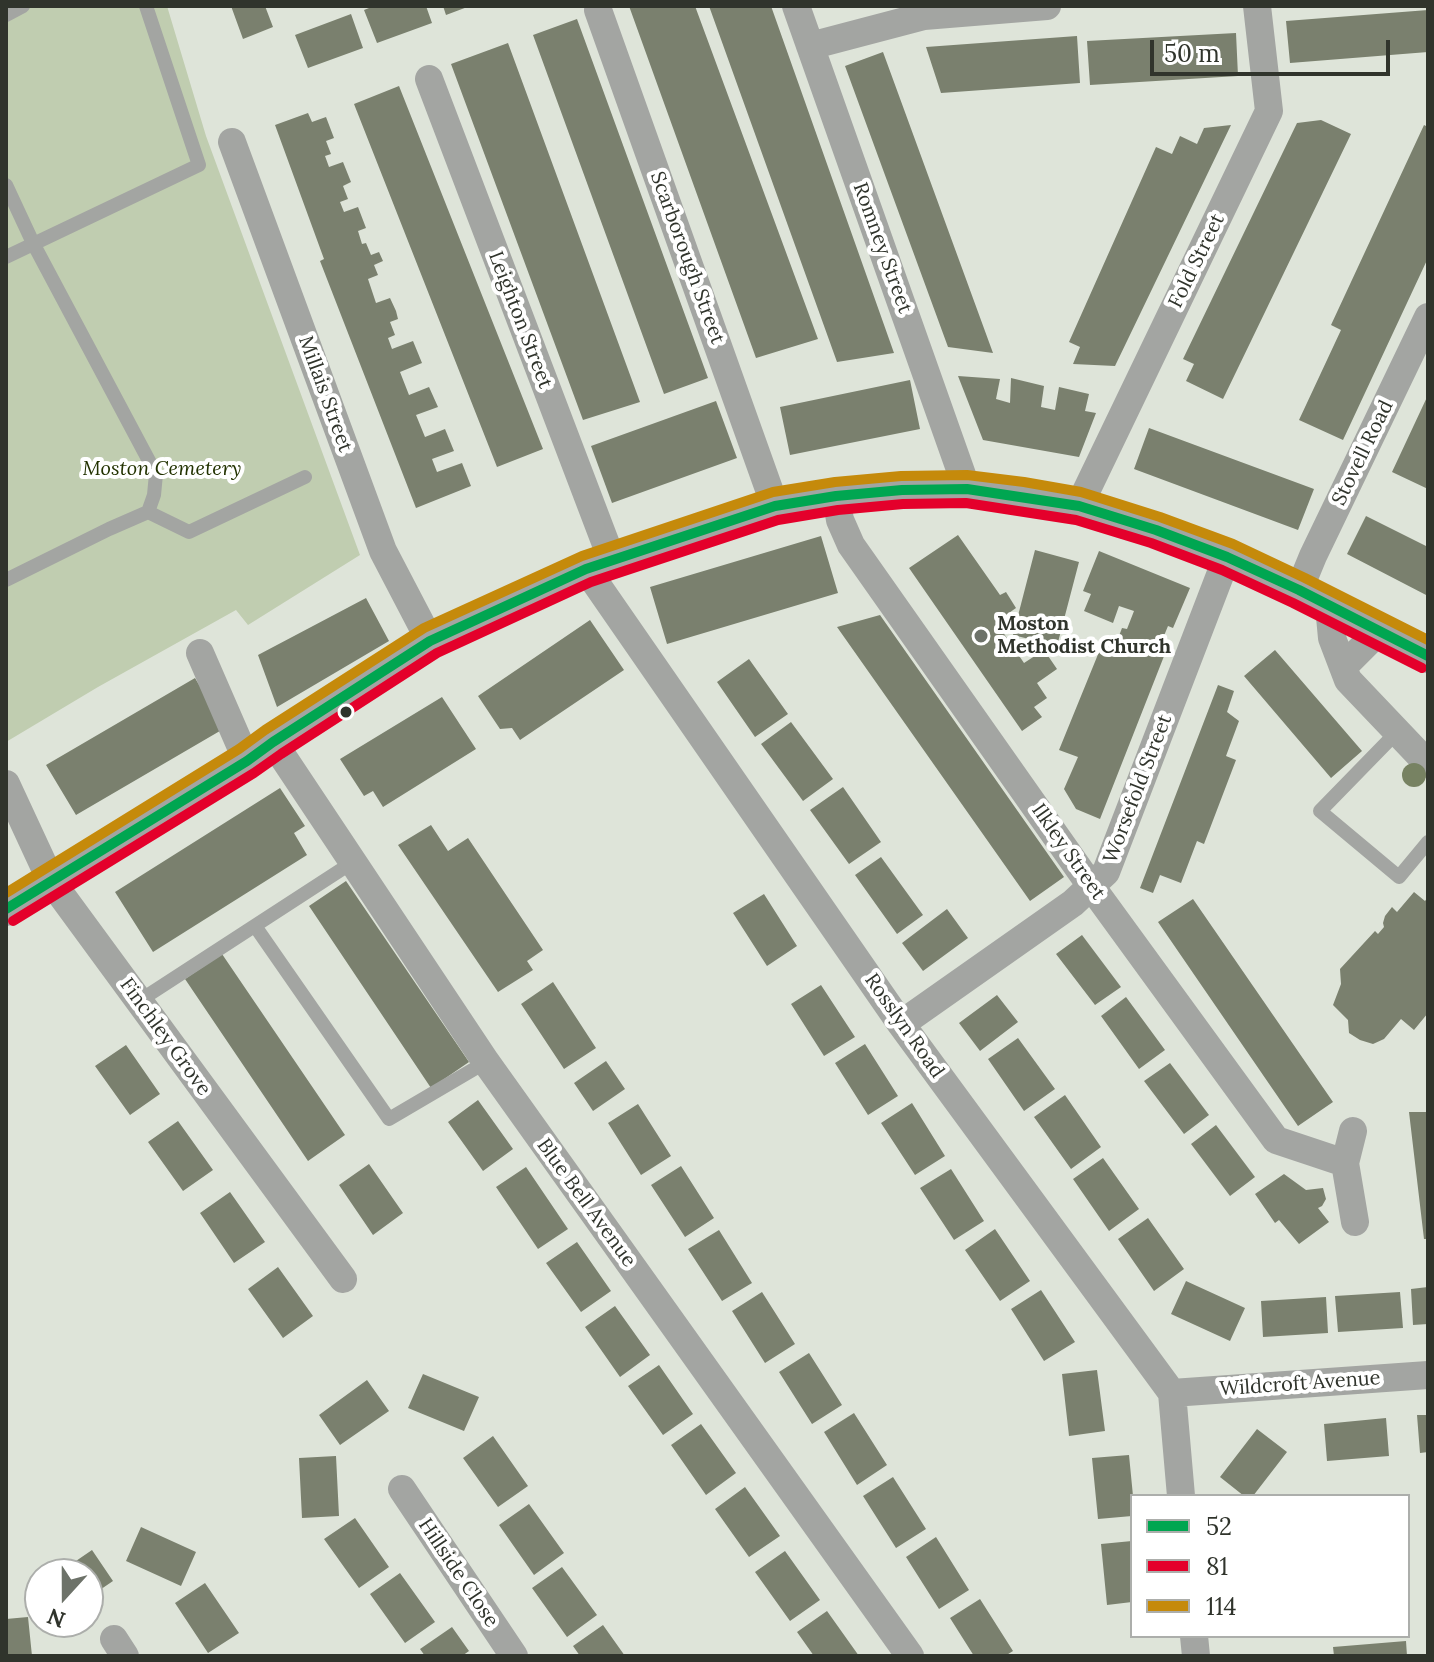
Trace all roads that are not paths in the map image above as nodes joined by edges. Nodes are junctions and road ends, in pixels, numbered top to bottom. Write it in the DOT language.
graph roads {
  1 [pos="23,6"];
  2 [pos="146,6"];
  3 [pos="796,6"];
  4 [pos="1047,6"];
  5 [pos="1257,6"];
  6 [pos="598,10"];
  7 [pos="6,15"];
  8 [pos="810,46"];
  9 [pos="429,79"];
  10 [pos="232,142"];
  11 [pos="6,185"];
  12 [pos="33,243"];
  13 [pos="6,257"];
  14 [pos="1428,317"];
  15 [pos="305,477"];
  16 [pos="967,489"];
  17 [pos="836,496"];
  18 [pos="775,506"];
  19 [pos="1079,506"];
  20 [pos="148,512"];
  21 [pos="1227,557"];
  22 [pos="599,564"];
  23 [pos="6,580"];
  24 [pos="1299,590"];
  25 [pos="1329,606"];
  26 [pos="1379,631"];
  27 [pos="430,641"];
  28 [pos="200,653"];
  29 [pos="1428,656"];
  30 [pos="1343,667"];
  31 [pos="1397,732"];
  32 [pos="260,752"];
  33 [pos="1428,764"];
  34 [pos="6,784"];
  35 [pos="1428,842"];
  36 [pos="353,862"];
  37 [pos="51,881"];
  38 [pos="1091,886"];
  39 [pos="6,909"];
  40 [pos="255,926"];
  41 [pos="139,1001"];
  42 [pos="901,1024"];
  43 [pos="486,1062"];
  44 [pos="1353,1131"];
  45 [pos="1345,1163"];
  46 [pos="1355,1222"];
  47 [pos="343,1279"];
  48 [pos="1428,1375"];
  49 [pos="1172,1393"];
  50 [pos="402,1489"];
  51 [pos="1181,1494"];
  52 [pos="514,1656"];
  53 [pos="910,1656"];
  1 -- 7 [label="lane"];
  2 -- 12 [label="lane"];
  3 -- 8 [label="street, Romney Street"];
  4 -- 8 [label="street"];
  5 -- 19 [label="street, Fold Street"];
  6 -- 18 [label="street, Scarborough Street"];
  8 -- 16 [label="street, Romney Street"];
  9 -- 22 [label="street, Leighton Street"];
  10 -- 27 [label="street, Millais Street"];
  11 -- 12 [label="lane"];
  12 -- 13 [label="lane"];
  12 -- 20 [label="lane"];
  14 -- 24 [label="street, Stovell Road"];
  15 -- 20 [label="lane"];
  16 -- 17 [label="street"];
  16 -- 19 [label="street"];
  17 -- 18 [label="street"];
  17 -- 38 [label="street, Ilkley Street"];
  18 -- 22 [label="street"];
  19 -- 21 [label="street"];
  20 -- 23 [label="lane"];
  21 -- 24 [label="street"];
  21 -- 38 [label="street, Worsefold Street"];
  22 -- 27 [label="street"];
  22 -- 42 [label="street, Rosslyn Road"];
  24 -- 25 [label="street"];
  25 -- 26 [label="street"];
  25 -- 30 [label="street"];
  26 -- 29 [label="street"];
  26 -- 30 [label="street"];
  27 -- 32 [label="street"];
  28 -- 32 [label="street, Blue Bell Avenue"];
  30 -- 31 [label="street"];
  31 -- 33 [label="street"];
  31 -- 35 [label="lane"];
  32 -- 36 [label="street, Blue Bell Avenue"];
  32 -- 37 [label="street"];
  34 -- 37 [label="street, Finchley Grove"];
  36 -- 40 [label="lane"];
  36 -- 43 [label="street, Blue Bell Avenue"];
  37 -- 39 [label="street"];
  37 -- 41 [label="street, Finchley Grove"];
  38 -- 42 [label="street, Worsefold Street"];
  38 -- 45 [label="street, Ilkley Street"];
  40 -- 41 [label="lane"];
  40 -- 43 [label="lane"];
  41 -- 47 [label="street, Finchley Grove"];
  42 -- 49 [label="street, Rosslyn Road"];
  43 -- 53 [label="street, Blue Bell Avenue"];
  44 -- 45 [label="street"];
  45 -- 46 [label="street"];
  48 -- 49 [label="street, Wildcroft Avenue"];
  49 -- 51 [label="street"];
  50 -- 52 [label="street, Hillside Close"];
}
